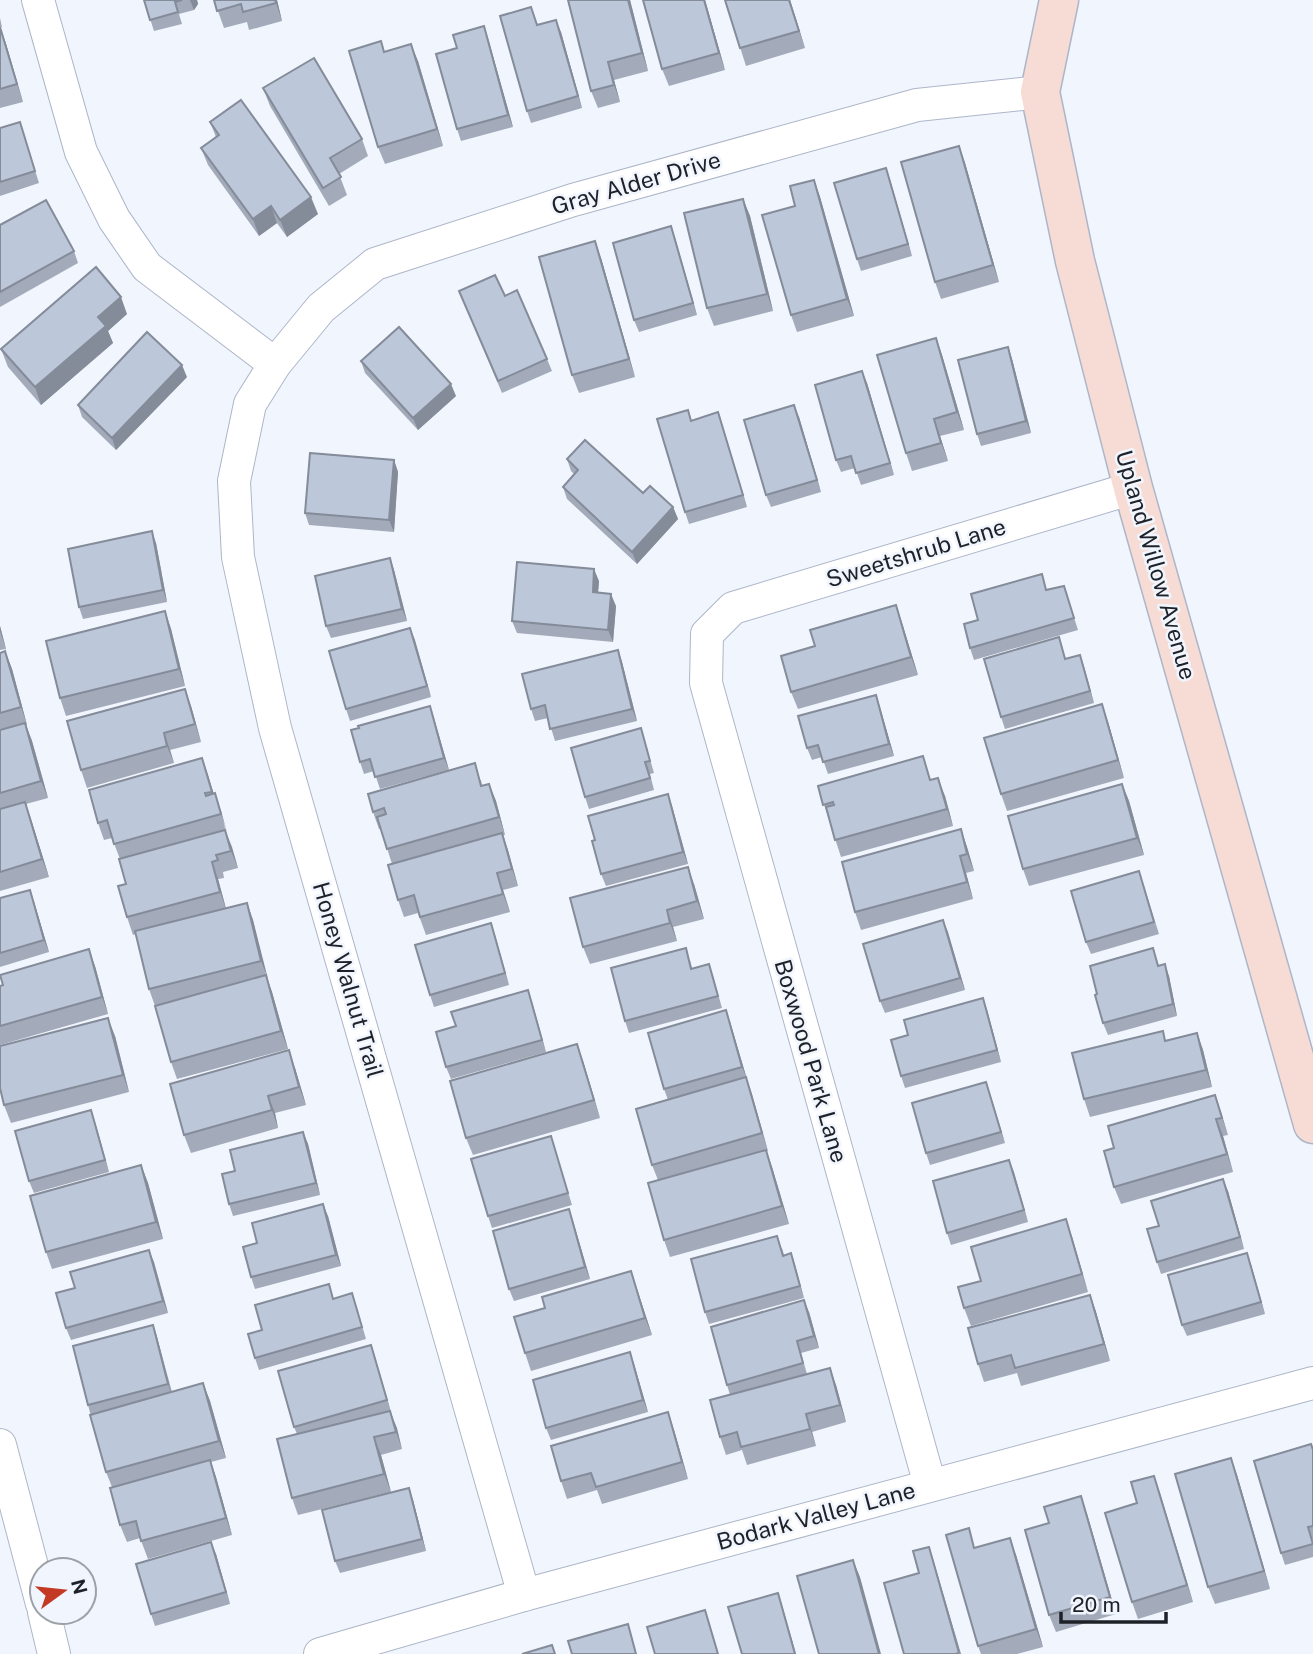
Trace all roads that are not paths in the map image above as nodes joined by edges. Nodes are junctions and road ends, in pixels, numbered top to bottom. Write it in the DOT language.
graph roads {
  1 [pos="38,0"];
  2 [pos="1059,0"];
  3 [pos="1040,92"];
  4 [pos="275,363"];
  5 [pos="1133,488"];
  6 [pos="707,634"];
  7 [pos="1313,1124"];
  8 [pos="1313,1382"];
  9 [pos="0,1445"];
  10 [pos="930,1486"];
  11 [pos="29,1556"];
  12 [pos="524,1595"];
  13 [pos="47,1626"];
  14 [pos="54,1654"];
  15 [pos="320,1654"];
  1 -- 4 [label="street"];
  2 -- 3 [label="street, Upland Willow Avenue"];
  3 -- 4 [label="street, Gray Alder Drive"];
  3 -- 5 [label="street, Upland Willow Avenue"];
  4 -- 12 [label="street, Honey Walnut Trail"];
  5 -- 6 [label="street, Sweetshrub Lane"];
  5 -- 7 [label="street, Upland Willow Avenue"];
  6 -- 10 [label="street, Boxwood Park Lane"];
  8 -- 10 [label="street, Bodark Valley Lane"];
  9 -- 11 [label="street"];
  10 -- 12 [label="street, Bodark Valley Lane"];
  12 -- 15 [label="street, Bodark Valley Lane"];
  13 -- 14 [label="street"];
}
